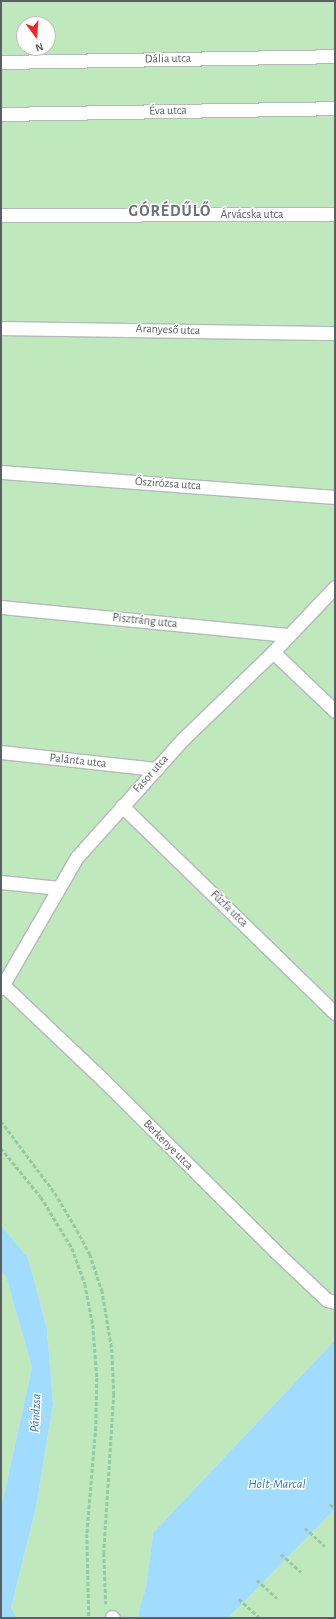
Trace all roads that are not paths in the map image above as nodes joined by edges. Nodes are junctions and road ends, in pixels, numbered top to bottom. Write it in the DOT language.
graph roads {
  1 [pos="335,56"];
  2 [pos="1,62"];
  3 [pos="335,108"];
  4 [pos="1,114"];
  5 [pos="335,214"];
  6 [pos="1,215"];
  7 [pos="1,328"];
  8 [pos="335,333"];
  9 [pos="1,472"];
  10 [pos="335,497"];
  11 [pos="335,587"];
  12 [pos="1,607"];
  13 [pos="289,635"];
  14 [pos="273,652"];
  15 [pos="335,711"];
  16 [pos="1,752"];
  17 [pos="156,769"];
  18 [pos="122,806"];
  19 [pos="1,882"];
  20 [pos="59,888"];
  21 [pos="2,985"];
  22 [pos="335,1013"];
  23 [pos="335,1302"];
  1 -- 2 [label="street, Dália utca"];
  3 -- 4 [label="street, Éva utca"];
  5 -- 6 [label="street, Árvácska utca"];
  7 -- 8 [label="street, Aranyeső utca"];
  9 -- 10 [label="street, Őszirózsa utca"];
  11 -- 13 [label="street, Fasor utca"];
  12 -- 13 [label="street, Pisztráng utca"];
  13 -- 14 [label="street, Fasor utca"];
  14 -- 15 [label="street"];
  14 -- 17 [label="street, Fasor utca"];
  16 -- 17 [label="street, Palánta utca"];
  17 -- 18 [label="street, Fasor utca"];
  18 -- 20 [label="street, Fasor utca"];
  18 -- 22 [label="street, Fűzfa utca"];
  19 -- 20 [label="street"];
  20 -- 21 [label="street, Fasor utca"];
  21 -- 23 [label="street, Berkenye utca"];
}
